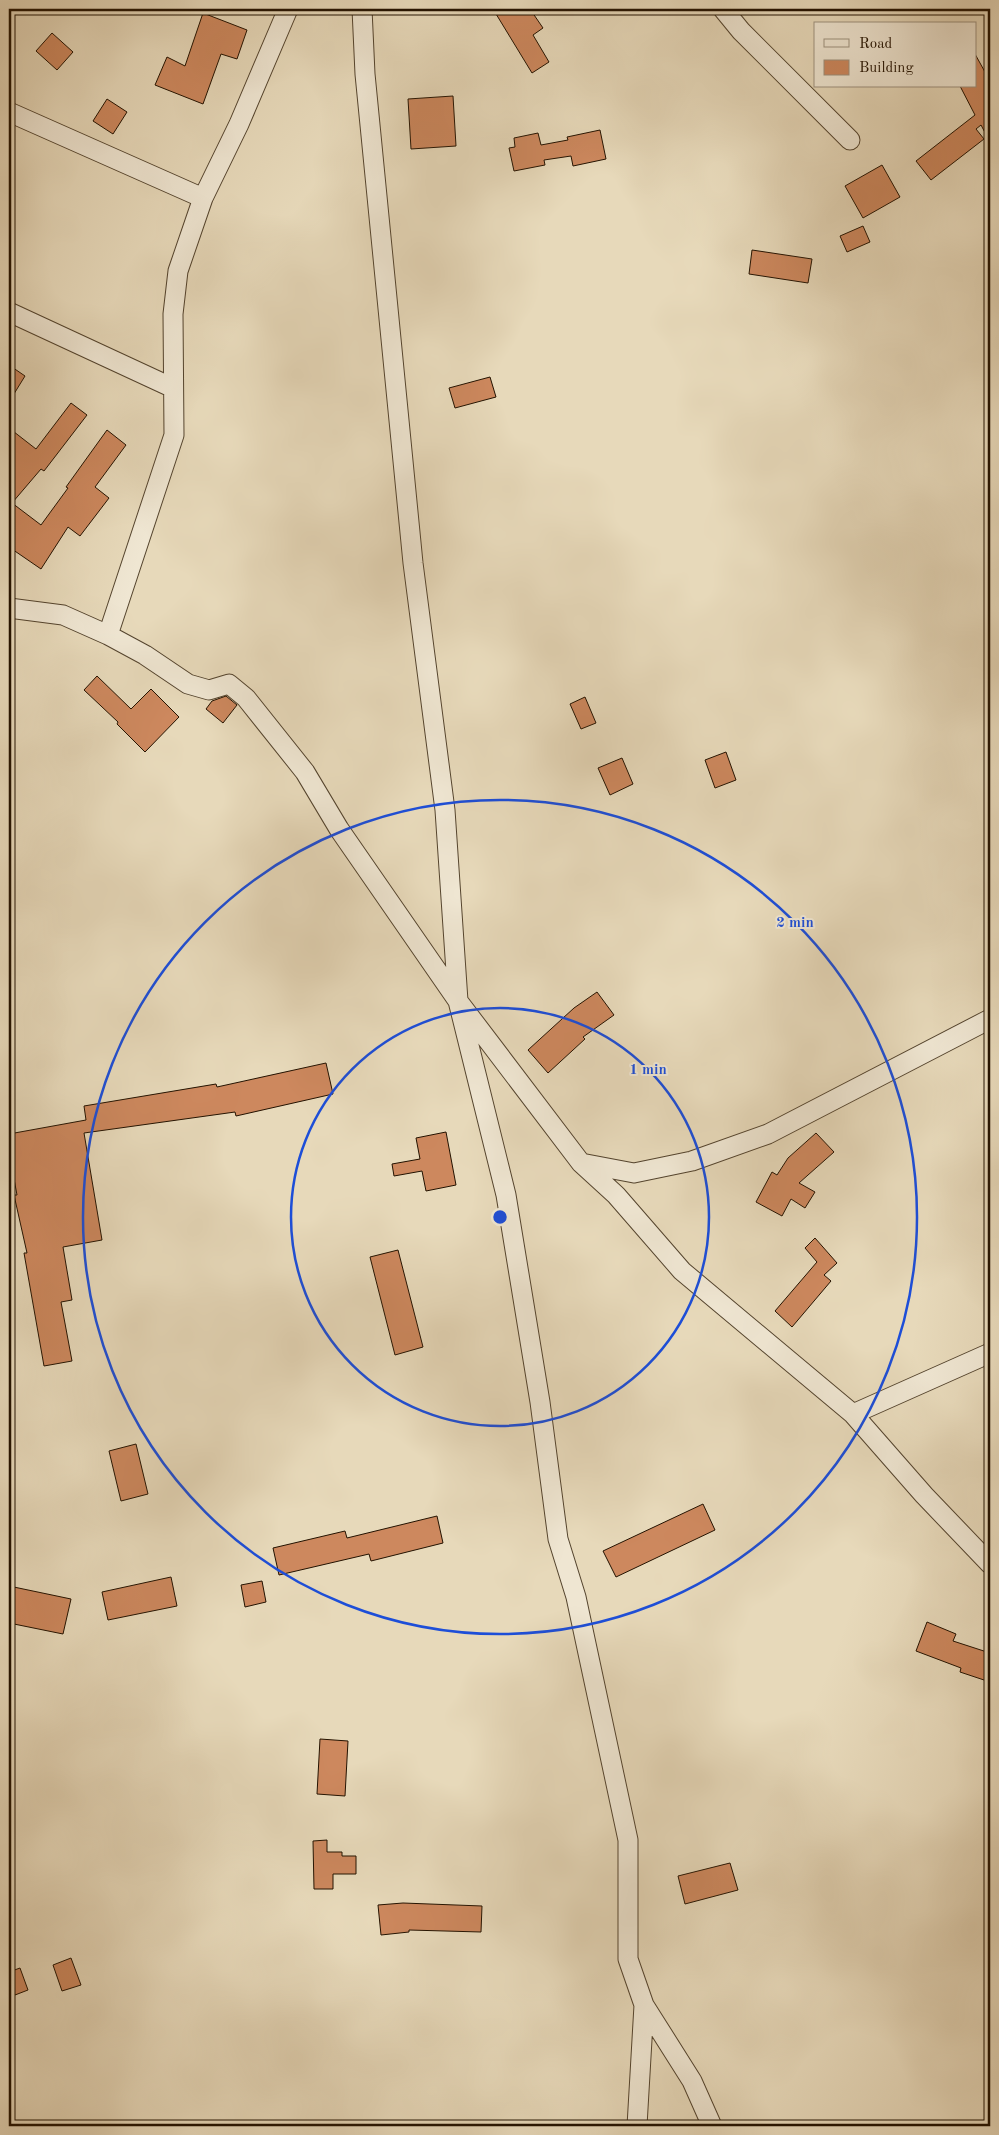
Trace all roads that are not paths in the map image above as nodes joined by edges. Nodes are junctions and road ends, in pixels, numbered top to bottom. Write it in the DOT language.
graph roads {
  1 [pos="288,9"];
  2 [pos="362,9"];
  3 [pos="723,9"];
  4 [pos="9,112"];
  5 [pos="850,140"];
  6 [pos="203,198"];
  7 [pos="9,312"];
  8 [pos="173,388"];
  9 [pos="9,608"];
  10 [pos="108,635"];
  11 [pos="458,1001"];
  12 [pos="990,1019"];
  13 [pos="581,1163"];
  14 [pos="634,1173"];
  15 [pos="616,1195"];
  16 [pos="990,1353"];
  17 [pos="853,1414"];
  18 [pos="990,1564"];
  19 [pos="644,2005"];
  20 [pos="637,2126"];
  21 [pos="712,2126"];
  1 -- 6 [label="street"];
  2 -- 11 [label="street"];
  3 -- 5 [label="street"];
  4 -- 6 [label="street"];
  6 -- 8 [label="street"];
  7 -- 8 [label="street"];
  8 -- 10 [label="street"];
  9 -- 10 [label="street"];
  10 -- 11 [label="street"];
  11 -- 13 [label="street"];
  11 -- 19 [label="street"];
  12 -- 14 [label="street"];
  13 -- 14 [label="street"];
  13 -- 15 [label="street"];
  14 -- 15 [label="street"];
  15 -- 17 [label="street"];
  16 -- 17 [label="street"];
  17 -- 18 [label="street"];
  19 -- 20 [label="street"];
  19 -- 21 [label="street"];
}
